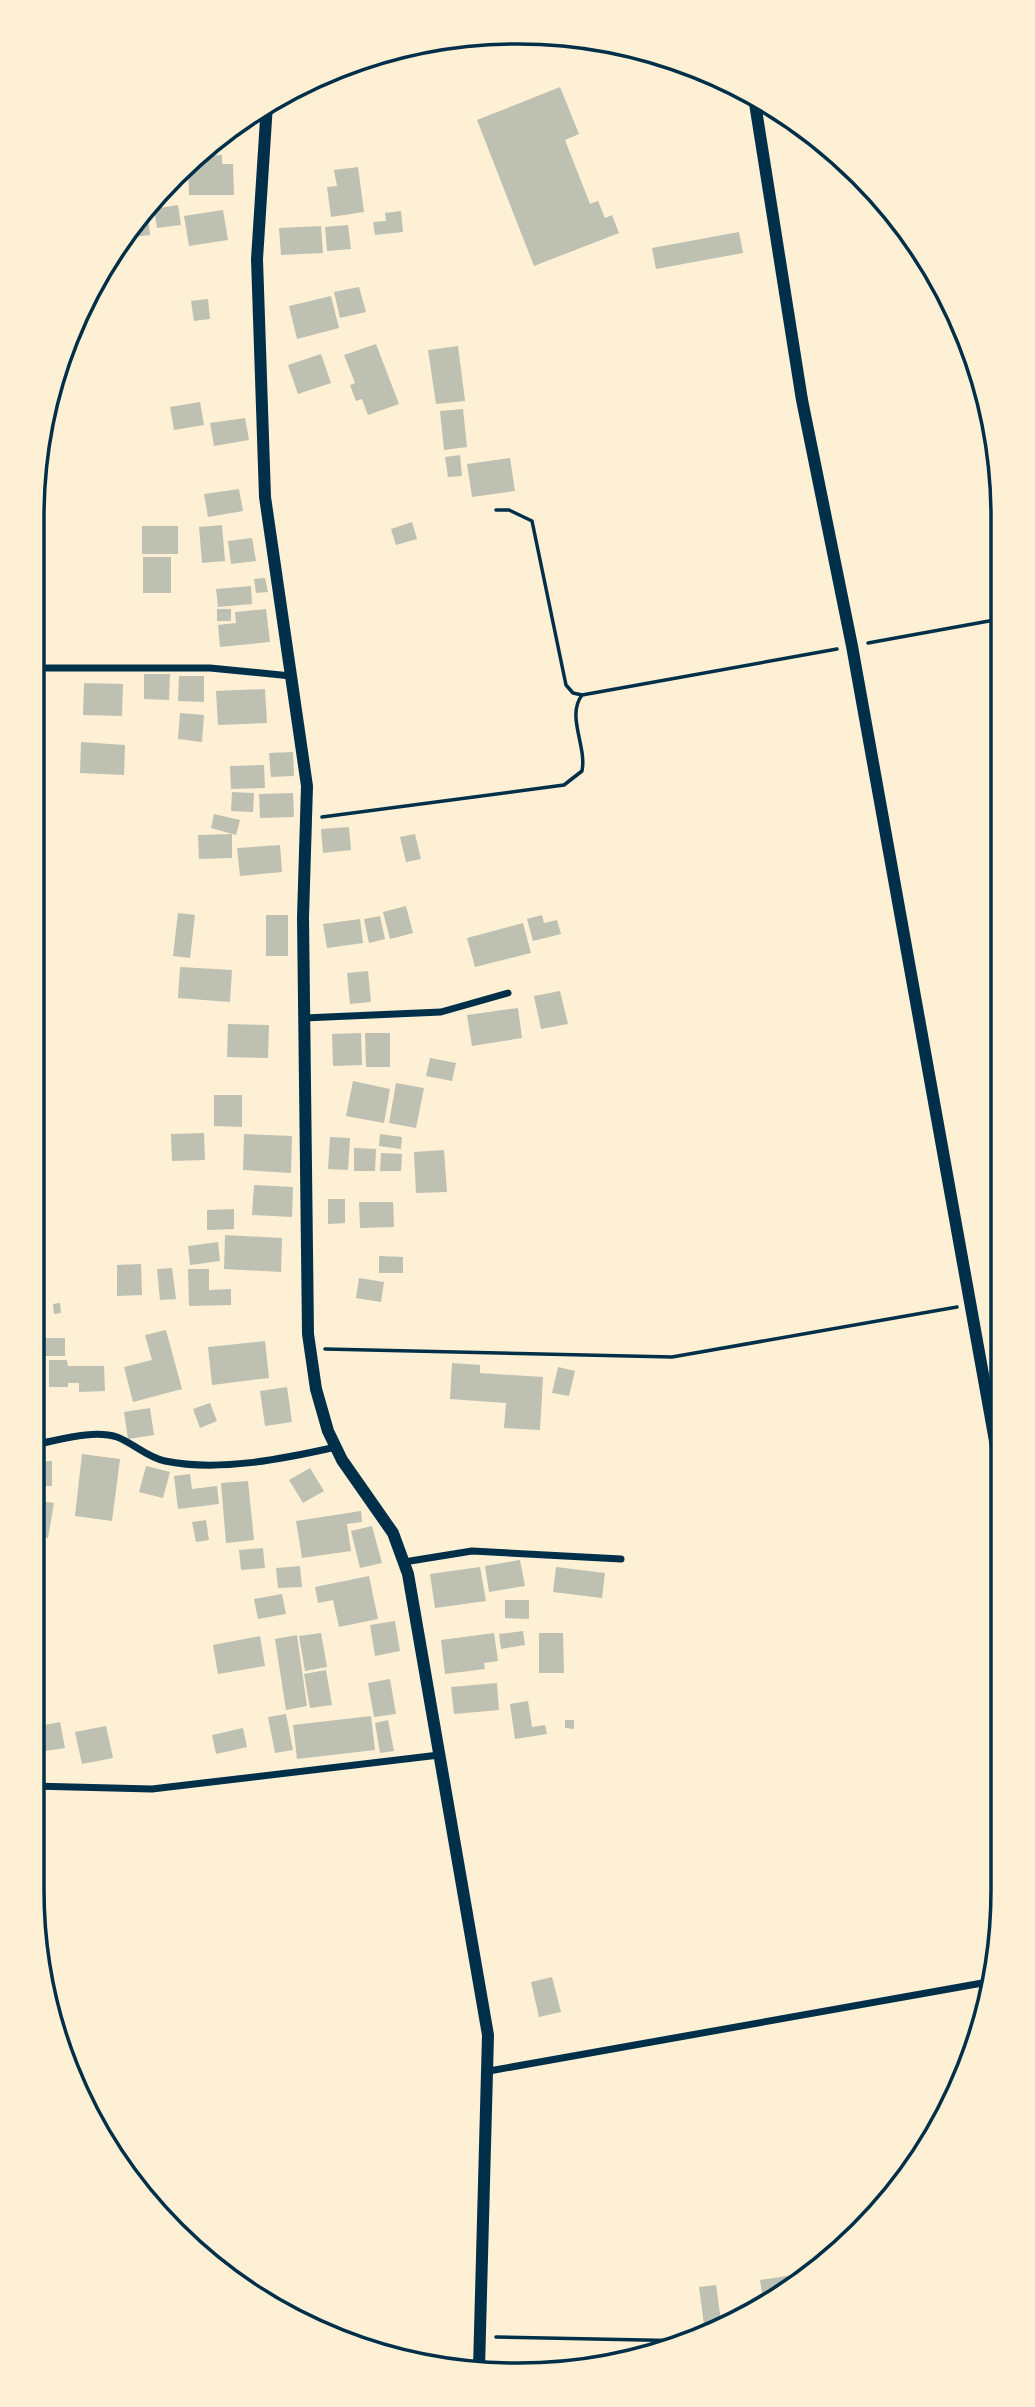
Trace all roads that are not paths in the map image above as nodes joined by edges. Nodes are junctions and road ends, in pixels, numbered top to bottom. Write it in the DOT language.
graph roads {
  1 [pos="756,108"];
  2 [pos="266,116"];
  3 [pos="44,668"];
  4 [pos="291,676"];
  5 [pos="508,993"];
  6 [pos="304,1018"];
  7 [pos="991,1422"];
  8 [pos="44,1443"];
  9 [pos="335,1447"];
  10 [pos="621,1559"];
  11 [pos="404,1562"];
  12 [pos="439,1755"];
  13 [pos="44,1786"];
  14 [pos="982,1983"];
  15 [pos="489,2071"];
  16 [pos="479,2361"];
  1 -- 7 [label="street"];
  2 -- 4 [label="street"];
  3 -- 4 [label="street"];
  4 -- 6 [label="street"];
  5 -- 6 [label="street"];
  6 -- 9 [label="street"];
  8 -- 9 [label="street"];
  9 -- 11 [label="street"];
  10 -- 11 [label="street"];
  11 -- 12 [label="street"];
  12 -- 13 [label="street"];
  12 -- 15 [label="street"];
  14 -- 15 [label="street"];
  15 -- 16 [label="street"];
}
